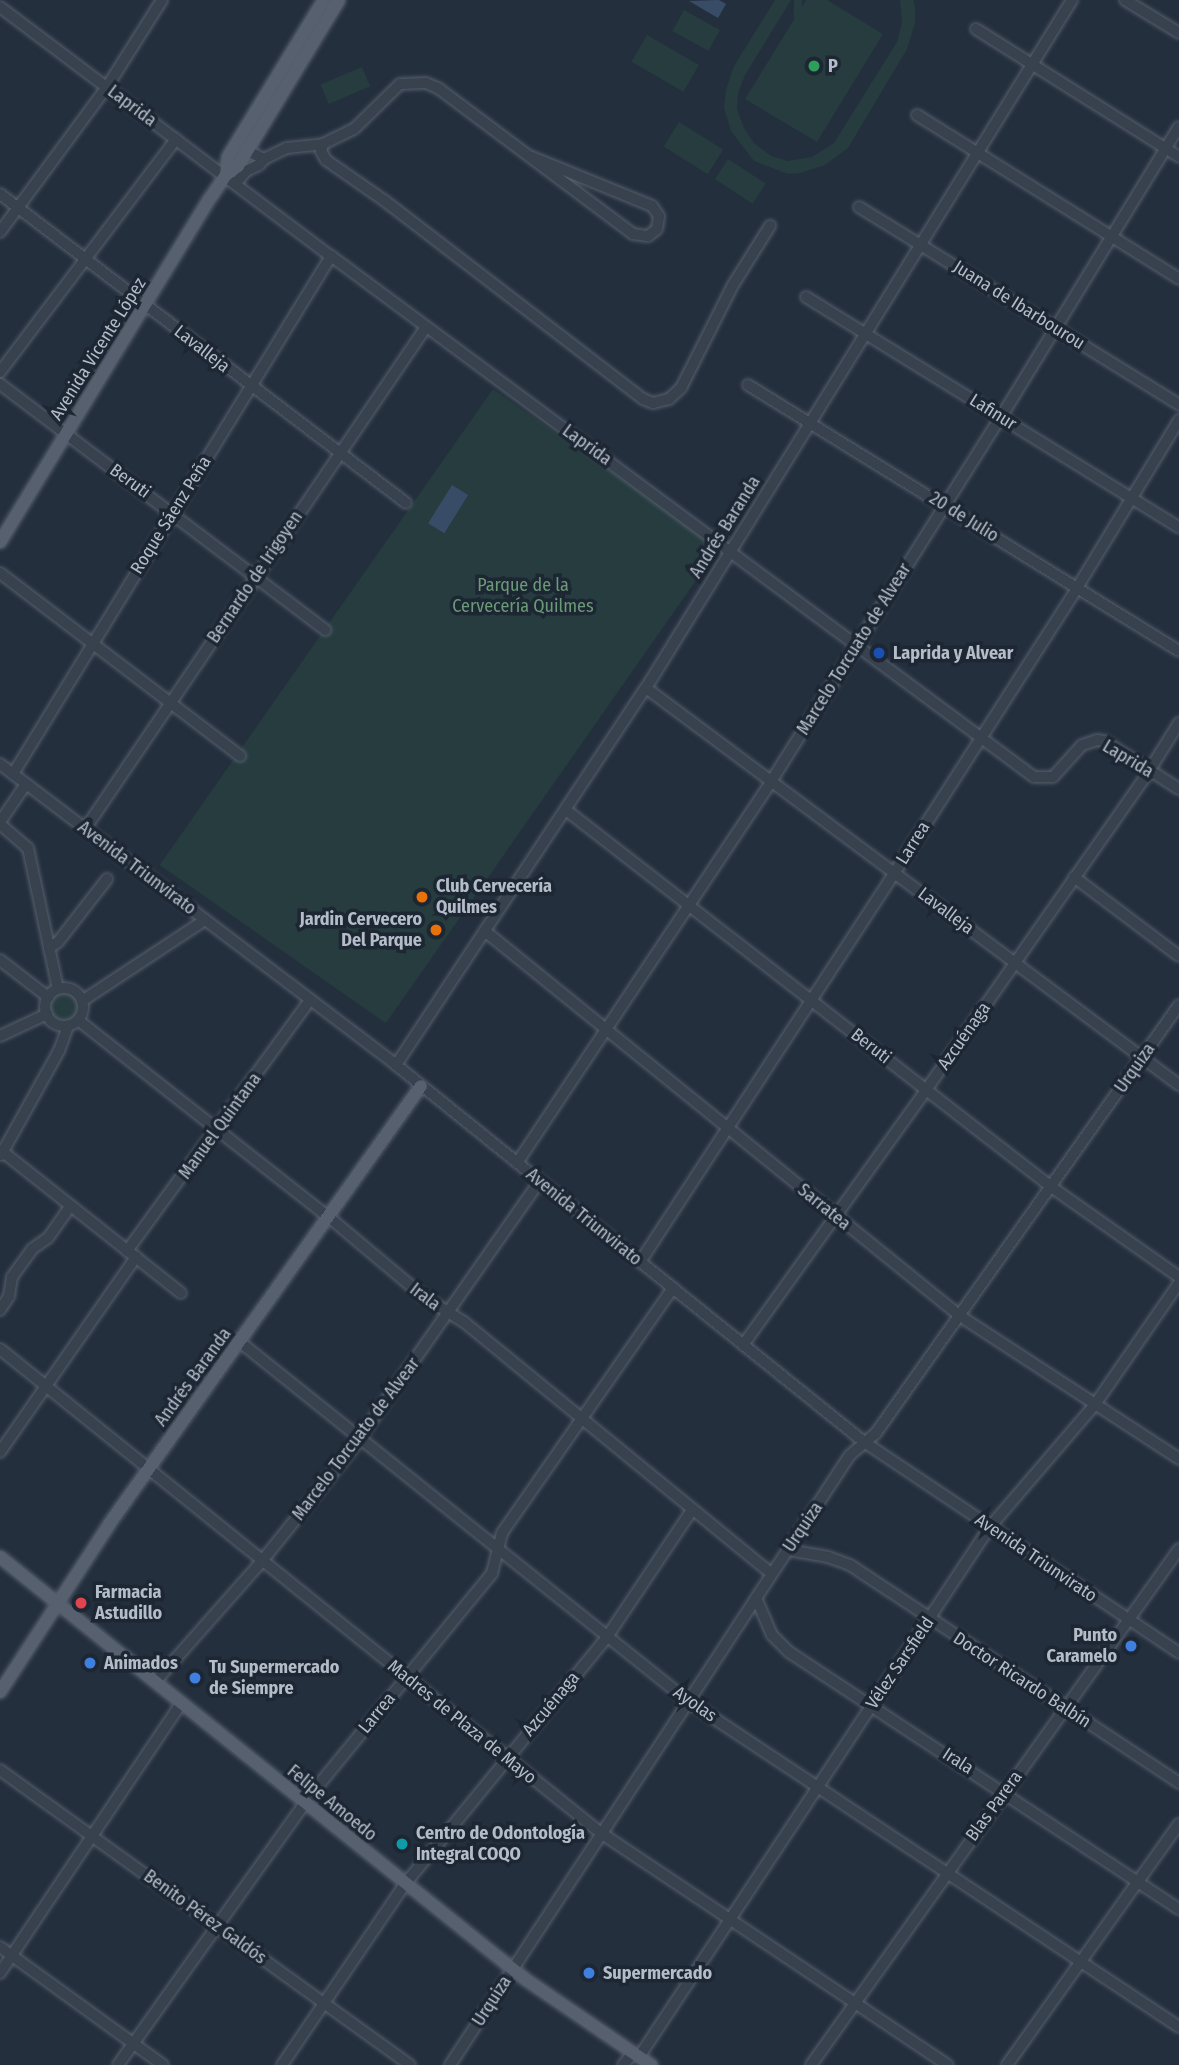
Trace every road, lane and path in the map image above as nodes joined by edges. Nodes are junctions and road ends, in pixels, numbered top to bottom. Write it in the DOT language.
graph roads {
  1 [pos="162,0"];
  2 [pos="1072,0"];
  3 [pos="1125,0"];
  4 [pos="331,2"];
  5 [pos="0,6"];
  6 [pos="976,29"];
  7 [pos="1179,33"];
  8 [pos="1032,64"];
  9 [pos="107,87"];
  10 [pos="917,115"];
  11 [pos="1179,127"];
  12 [pos="176,139"];
  13 [pos="323,144"];
  14 [pos="1166,149"];
  15 [pos="248,151"];
  16 [pos="978,153"];
  17 [pos="533,157"];
  18 [pos="1179,157"];
  19 [pos="264,159"];
  20 [pos="231,179"];
  21 [pos="0,194"];
  22 [pos="859,207"];
  23 [pos="18,208"];
  24 [pos="770,226"];
  25 [pos="0,232"];
  26 [pos="1111,238"];
  27 [pos="921,244"];
  28 [pos="331,256"];
  29 [pos="85,259"];
  30 [pos="1179,279"];
  31 [pos="806,296"];
  32 [pos="146,305"];
  33 [pos="426,327"];
  34 [pos="1055,328"];
  35 [pos="866,332"];
  36 [pos="0,372"];
  37 [pos="0,384"];
  38 [pos="748,385"];
  39 [pos="251,387"];
  40 [pos="1179,405"];
  41 [pos="1001,417"];
  42 [pos="1179,420"];
  43 [pos="811,422"];
  44 [pos="66,435"];
  45 [pos="339,454"];
  46 [pos="1131,498"];
  47 [pos="406,503"];
  48 [pos="946,505"];
  49 [pos="173,512"];
  50 [pos="1179,527"];
  51 [pos="0,542"];
  52 [pos="731,551"];
  53 [pos="0,573"];
  54 [pos="255,576"];
  55 [pos="1077,588"];
  56 [pos="325,630"];
  57 [pos="92,643"];
  58 [pos="857,645"];
  59 [pos="1179,651"];
  60 [pos="646,688"];
  61 [pos="170,702"];
  62 [pos="1179,723"];
  63 [pos="981,736"];
  64 [pos="240,756"];
  65 [pos="0,765"];
  66 [pos="1149,771"];
  67 [pos="13,774"];
  68 [pos="772,780"];
  69 [pos="26,785"];
  70 [pos="1179,789"];
  71 [pos="566,810"];
  72 [pos="0,823"];
  73 [pos="85,829"];
  74 [pos="895,872"];
  75 [pos="1074,877"];
  76 [pos="107,879"];
  77 [pos="690,903"];
  78 [pos="205,920"];
  79 [pos="486,932"];
  80 [pos="49,948"];
  81 [pos="1179,956"];
  82 [pos="0,960"];
  83 [pos="1014,963"];
  84 [pos="58,989"];
  85 [pos="48,997"];
  86 [pos="810,999"];
  87 [pos="310,1000"];
  88 [pos="82,1001"];
  89 [pos="1179,1005"];
  90 [pos="47,1014"];
  91 [pos="79,1020"];
  92 [pos="68,1026"];
  93 [pos="605,1030"];
  94 [pos="0,1036"];
  95 [pos="1142,1058"];
  96 [pos="396,1065"];
  97 [pos="1179,1085"];
  98 [pos="421,1086"];
  99 [pos="926,1090"];
  100 [pos="726,1128"];
  101 [pos="217,1131"];
  102 [pos="1,1154"];
  103 [pos="517,1163"];
  104 [pos="539,1182"];
  105 [pos="1051,1186"];
  106 [pos="70,1206"];
  107 [pos="836,1215"];
  108 [pos="330,1218"];
  109 [pos="131,1254"];
  110 [pos="640,1262"];
  111 [pos="1179,1280"];
  112 [pos="673,1288"];
  113 [pos="181,1293"];
  114 [pos="0,1310"];
  115 [pos="449,1314"];
  116 [pos="960,1316"];
  117 [pos="240,1342"];
  118 [pos="743,1345"];
  119 [pos="0,1349"];
  120 [pos="46,1386"];
  121 [pos="1096,1403"];
  122 [pos="582,1417"];
  123 [pos="360,1438"];
  124 [pos="864,1442"];
  125 [pos="0,1452"];
  126 [pos="1179,1459"];
  127 [pos="149,1468"];
  128 [pos="692,1510"];
  129 [pos="989,1528"];
  130 [pos="497,1549"];
  131 [pos="1179,1549"];
  132 [pos="788,1550"];
  133 [pos="0,1557"];
  134 [pos="262,1561"];
  135 [pos="771,1573"];
  136 [pos="755,1598"];
  137 [pos="57,1602"];
  138 [pos="929,1619"];
  139 [pos="1130,1620"];
  140 [pos="607,1637"];
  141 [pos="1179,1653"];
  142 [pos="406,1678"];
  143 [pos="155,1682"];
  144 [pos="0,1692"];
  145 [pos="688,1701"];
  146 [pos="181,1704"];
  147 [pos="871,1705"];
  148 [pos="1065,1708"];
  149 [pos="507,1758"];
  150 [pos="0,1770"];
  151 [pos="1179,1783"];
  152 [pos="820,1788"];
  153 [pos="1005,1792"];
  154 [pos="305,1803"];
  155 [pos="1179,1825"];
  156 [pos="601,1833"];
  157 [pos="92,1835"];
  158 [pos="947,1871"];
  159 [pos="1138,1882"];
  160 [pos="405,1884"];
  161 [pos="1179,1909"];
  162 [pos="731,1919"];
  163 [pos="217,1926"];
  164 [pos="0,1947"];
  165 [pos="12,1955"];
  166 [pos="1082,1962"];
  167 [pos="512,1969"];
  168 [pos="0,1973"];
  169 [pos="854,2003"];
  170 [pos="324,2004"];
  171 [pos="1179,2026"];
  172 [pos="133,2044"];
  173 [pos="636,2055"];
  174 [pos="118,2065"];
  175 [pos="163,2065"];
  176 [pos="282,2065"];
  177 [pos="410,2065"];
  178 [pos="450,2065"];
  179 [pos="623,2065"];
  180 [pos="651,2065"];
  181 [pos="811,2065"];
  182 [pos="947,2065"];
  183 [pos="1007,2065"];
  1 -- 9 [label="street"];
  2 -- 8 [label="street, Andrés Baranda"];
  3 -- 7 [label="street"];
  4 -- 15 [label="main road"];
  4 -- 20 [label="main road"];
  5 -- 9 [label="street, Laprida"];
  6 -- 8 [label="street"];
  8 -- 14 [label="street"];
  8 -- 16 [label="street, Andrés Baranda"];
  9 -- 12 [label="street, Laprida"];
  9 -- 23 [label="street"];
  10 -- 16 [label="street"];
  11 -- 14 [label="street, Marcelo Torcuato de Alvear"];
  12 -- 20 [label="street, Laprida"];
  12 -- 29 [label="street"];
  13 -- 17 [label="street"];
  13 -- 19 [label="street"];
  13 -- 24 [label="street"];
  14 -- 18 [label="street"];
  14 -- 26 [label="street, Marcelo Torcuato de Alvear"];
  15 -- 19 [label="street"];
  15 -- 20 [label="main road"];
  16 -- 26 [label="street"];
  16 -- 27 [label="street, Andrés Baranda"];
  17 -- 17 [label="street"];
  19 -- 20 [label="street"];
  20 -- 28 [label="street, Laprida"];
  20 -- 32 [label="main road, Avenida Vicente López"];
  21 -- 23 [label="street, Lavalleja"];
  22 -- 27 [label="street, Juana de Ibarbourou"];
  23 -- 25 [label="street"];
  23 -- 29 [label="street, Lavalleja"];
  26 -- 30 [label="street"];
  26 -- 34 [label="street, Marcelo Torcuato de Alvear"];
  27 -- 34 [label="street, Juana de Ibarbourou"];
  27 -- 35 [label="street, Andrés Baranda"];
  28 -- 33 [label="street, Laprida"];
  28 -- 39 [label="street, Roque Sáenz Peña"];
  29 -- 32 [label="street, Lavalleja"];
  29 -- 36 [label="street"];
  31 -- 35 [label="street, Lafinur"];
  32 -- 39 [label="street, Lavalleja"];
  32 -- 44 [label="main road, Avenida Vicente López"];
  33 -- 45 [label="street, Bernardo de Irigoyen"];
  33 -- 52 [label="street, Laprida"];
  34 -- 40 [label="street, Juana de Ibarbourou"];
  34 -- 41 [label="street, Marcelo Torcuato de Alvear"];
  35 -- 41 [label="street, Lafinur"];
  35 -- 43 [label="street, Andrés Baranda"];
  37 -- 44 [label="street, Beruti"];
  38 -- 43 [label="street, 20 de Julio"];
  39 -- 45 [label="street, Lavalleja"];
  39 -- 49 [label="street, Roque Sáenz Peña"];
  41 -- 46 [label="street, Lafinur"];
  41 -- 48 [label="street, Marcelo Torcuato de Alvear"];
  42 -- 46 [label="street, Larrea"];
  43 -- 48 [label="street, 20 de Julio"];
  43 -- 52 [label="street, Andrés Baranda"];
  44 -- 49 [label="street, Beruti"];
  44 -- 51 [label="main road, Avenida Vicente López"];
  45 -- 47 [label="street, Lavalleja"];
  45 -- 54 [label="street, Bernardo de Irigoyen"];
  46 -- 50 [label="street, Lafinur"];
  46 -- 55 [label="street, Larrea"];
  48 -- 55 [label="street, 20 de Julio"];
  48 -- 58 [label="street, Marcelo Torcuato de Alvear"];
  49 -- 54 [label="street, Beruti"];
  49 -- 57 [label="street, Roque Sáenz Peña"];
  52 -- 58 [label="street, Laprida"];
  52 -- 60 [label="street, Andrés Baranda"];
  53 -- 57 [label="street"];
  54 -- 56 [label="street, Beruti"];
  54 -- 61 [label="street, Bernardo de Irigoyen"];
  55 -- 59 [label="street, 20 de Julio"];
  55 -- 63 [label="street, Larrea"];
  57 -- 61 [label="street"];
  57 -- 67 [label="street, Roque Sáenz Peña"];
  58 -- 63 [label="street, Laprida"];
  58 -- 68 [label="street, Marcelo Torcuato de Alvear"];
  60 -- 68 [label="street, Lavalleja"];
  60 -- 71 [label="street, Andrés Baranda"];
  61 -- 64 [label="street"];
  61 -- 73 [label="street, Bernardo de Irigoyen"];
  62 -- 66 [label="street, Azcuénaga"];
  63 -- 66 [label="street, Laprida"];
  63 -- 74 [label="street, Larrea"];
  65 -- 67 [label="street, Avenida Triunvirato"];
  66 -- 70 [label="street, Laprida"];
  66 -- 75 [label="street, Azcuénaga"];
  67 -- 69 [label="street, Avenida Triunvirato"];
  68 -- 74 [label="street, Lavalleja"];
  68 -- 77 [label="street, Marcelo Torcuato de Alvear"];
  69 -- 72 [label="street"];
  69 -- 73 [label="street, Avenida Triunvirato"];
  71 -- 77 [label="street, Beruti"];
  71 -- 79 [label="street, Andrés Baranda"];
  72 -- 80 [label="street"];
  73 -- 78 [label="street, Avenida Triunvirato"];
  74 -- 83 [label="street, Lavalleja"];
  74 -- 86 [label="street, Larrea"];
  75 -- 81 [label="street"];
  75 -- 83 [label="street, Azcuénaga"];
  76 -- 80 [label="street"];
  77 -- 86 [label="street, Beruti"];
  77 -- 93 [label="street, Marcelo Torcuato de Alvear"];
  78 -- 87 [label="street, Avenida Triunvirato"];
  78 -- 88 [label="street"];
  79 -- 93 [label="street, Sarratea"];
  79 -- 96 [label="street, Andrés Baranda"];
  80 -- 84 [label="street"];
  82 -- 85 [label="street"];
  83 -- 95 [label="street, Lavalleja"];
  83 -- 99 [label="street, Azcuénaga"];
  84 -- 85 [label="street"];
  84 -- 88 [label="street"];
  85 -- 90 [label="street"];
  86 -- 99 [label="street, Beruti"];
  86 -- 100 [label="street, Larrea"];
  87 -- 96 [label="street, Avenida Triunvirato"];
  87 -- 101 [label="street, Manuel Quintana"];
  88 -- 91 [label="street"];
  89 -- 95 [label="street, Urquiza"];
  90 -- 92 [label="street"];
  90 -- 94 [label="street"];
  91 -- 92 [label="street"];
  91 -- 101 [label="street, Irala"];
  92 -- 102 [label="street"];
  93 -- 100 [label="street, Sarratea"];
  93 -- 103 [label="street, Marcelo Torcuato de Alvear"];
  95 -- 97 [label="street, Lavalleja"];
  95 -- 105 [label="street, Urquiza"];
  96 -- 98 [label="street, Avenida Triunvirato"];
  98 -- 103 [label="street, Avenida Triunvirato"];
  98 -- 108 [label="main road, Andrés Baranda"];
  99 -- 105 [label="street, Beruti"];
  99 -- 107 [label="street, Azcuénaga"];
  100 -- 107 [label="street, Sarratea"];
  100 -- 110 [label="street, Larrea"];
  101 -- 108 [label="street, Irala"];
  101 -- 109 [label="street, Manuel Quintana"];
  102 -- 106 [label="street"];
  103 -- 104 [label="street, Avenida Triunvirato"];
  104 -- 110 [label="street, Avenida Triunvirato"];
  104 -- 115 [label="street, Marcelo Torcuato de Alvear"];
  105 -- 111 [label="street, Beruti"];
  105 -- 116 [label="street, Urquiza"];
  106 -- 109 [label="street"];
  106 -- 114 [label="street"];
  107 -- 116 [label="street, Sarratea"];
  107 -- 118 [label="street, Azcuénaga"];
  108 -- 115 [label="street, Irala"];
  108 -- 117 [label="main road, Andrés Baranda"];
  109 -- 113 [label="street"];
  109 -- 120 [label="street, Manuel Quintana"];
  110 -- 112 [label="street, Avenida Triunvirato"];
  111 -- 121 [label="street, Vélez Sarsfield"];
  112 -- 118 [label="street, Avenida Triunvirato"];
  112 -- 122 [label="street, Larrea"];
  115 -- 122 [label="street, Irala"];
  115 -- 123 [label="street, Marcelo Torcuato de Alvear"];
  116 -- 121 [label="street, Sarratea"];
  116 -- 124 [label="street, Urquiza"];
  117 -- 123 [label="street, Ayolas"];
  117 -- 127 [label="main road, Andrés Baranda"];
  118 -- 124 [label="street, Avenida Triunvirato"];
  119 -- 120 [label="street, Madres de Plaza de Mayo"];
  120 -- 125 [label="street, Manuel Quintana"];
  120 -- 127 [label="street, Madres de Plaza de Mayo"];
  121 -- 126 [label="street, Sarratea"];
  121 -- 129 [label="street, Vélez Sarsfield"];
  122 -- 128 [label="street, Irala"];
  122 -- 130 [label="street, Larrea"];
  123 -- 130 [label="street, Ayolas"];
  123 -- 134 [label="street, Marcelo Torcuato de Alvear"];
  124 -- 129 [label="street, Avenida Triunvirato"];
  124 -- 132 [label="street, Urquiza"];
  127 -- 134 [label="street, Madres de Plaza de Mayo"];
  127 -- 137 [label="main road, Andrés Baranda"];
  128 -- 135 [label="street, Irala"];
  128 -- 140 [label="street, Azcuénaga"];
  129 -- 138 [label="street, Vélez Sarsfield"];
  129 -- 139 [label="street, Avenida Triunvirato"];
  130 -- 140 [label="street, Ayolas"];
  130 -- 142 [label="street, Larrea"];
  131 -- 139 [label="street, Blas Parera"];
  132 -- 135 [label="street, Urquiza"];
  132 -- 138 [label="street, Doctor Ricardo Balbín"];
  133 -- 137 [label="main road, Felipe Amoedo"];
  134 -- 142 [label="street, Madres de Plaza de Mayo"];
  134 -- 143 [label="street, Marcelo Torcuato de Alvear"];
  135 -- 136 [label="street, Urquiza"];
  136 -- 145 [label="street, Urquiza"];
  136 -- 147 [label="street, Irala"];
  137 -- 143 [label="main road, Felipe Amoedo"];
  137 -- 144 [label="main road, Andrés Baranda"];
  138 -- 147 [label="street, Vélez Sarsfield"];
  138 -- 148 [label="street, Doctor Ricardo Balbín"];
  139 -- 141 [label="street, Avenida Triunvirato"];
  139 -- 148 [label="street, Blas Parera"];
  140 -- 145 [label="street, Ayolas"];
  140 -- 149 [label="street, Azcuénaga"];
  142 -- 149 [label="street, Madres de Plaza de Mayo"];
  142 -- 154 [label="street, Larrea"];
  143 -- 146 [label="main road, Felipe Amoedo"];
  145 -- 152 [label="street, Ayolas"];
  145 -- 156 [label="street, Urquiza"];
  146 -- 154 [label="main road, Felipe Amoedo"];
  146 -- 157 [label="street"];
  147 -- 152 [label="street, Vélez Sarsfield"];
  147 -- 153 [label="street, Irala"];
  148 -- 151 [label="street, Doctor Ricardo Balbín"];
  148 -- 153 [label="street, Blas Parera"];
  149 -- 156 [label="street, Madres de Plaza de Mayo"];
  149 -- 160 [label="street, Azcuénaga"];
  150 -- 157 [label="street, Benito Pérez Galdós"];
  152 -- 158 [label="street, Ayolas"];
  152 -- 162 [label="street, Vélez Sarsfield"];
  153 -- 158 [label="street, Blas Parera"];
  153 -- 159 [label="street, Irala"];
  154 -- 160 [label="main road, Felipe Amoedo"];
  154 -- 163 [label="street, Larrea"];
  155 -- 159 [label="street"];
  156 -- 162 [label="street, Madres de Plaza de Mayo"];
  156 -- 167 [label="street, Urquiza"];
  157 -- 163 [label="street, Benito Pérez Galdós"];
  157 -- 165 [label="street"];
  158 -- 166 [label="street, Ayolas"];
  158 -- 169 [label="street, Blas Parera"];
  159 -- 161 [label="street, Irala"];
  159 -- 166 [label="street"];
  160 -- 167 [label="main road, Felipe Amoedo"];
  160 -- 170 [label="street, Azcuénaga"];
  162 -- 169 [label="street, Madres de Plaza de Mayo"];
  162 -- 173 [label="street, Vélez Sarsfield"];
  163 -- 170 [label="street, Benito Pérez Galdós"];
  163 -- 172 [label="street, Larrea"];
  164 -- 165 [label="street"];
  165 -- 168 [label="street"];
  165 -- 172 [label="street"];
  166 -- 171 [label="street, Ayolas"];
  166 -- 183 [label="street"];
  167 -- 173 [label="main road, Felipe Amoedo"];
  167 -- 178 [label="street, Urquiza"];
  169 -- 181 [label="street, Blas Parera"];
  169 -- 182 [label="street, Madres de Plaza de Mayo"];
  170 -- 176 [label="street, Azcuénaga"];
  170 -- 177 [label="street, Benito Pérez Galdós"];
  172 -- 174 [label="street, Larrea"];
  172 -- 175 [label="street"];
  173 -- 179 [label="street, Vélez Sarsfield"];
  173 -- 180 [label="main road, Felipe Amoedo"];
}
